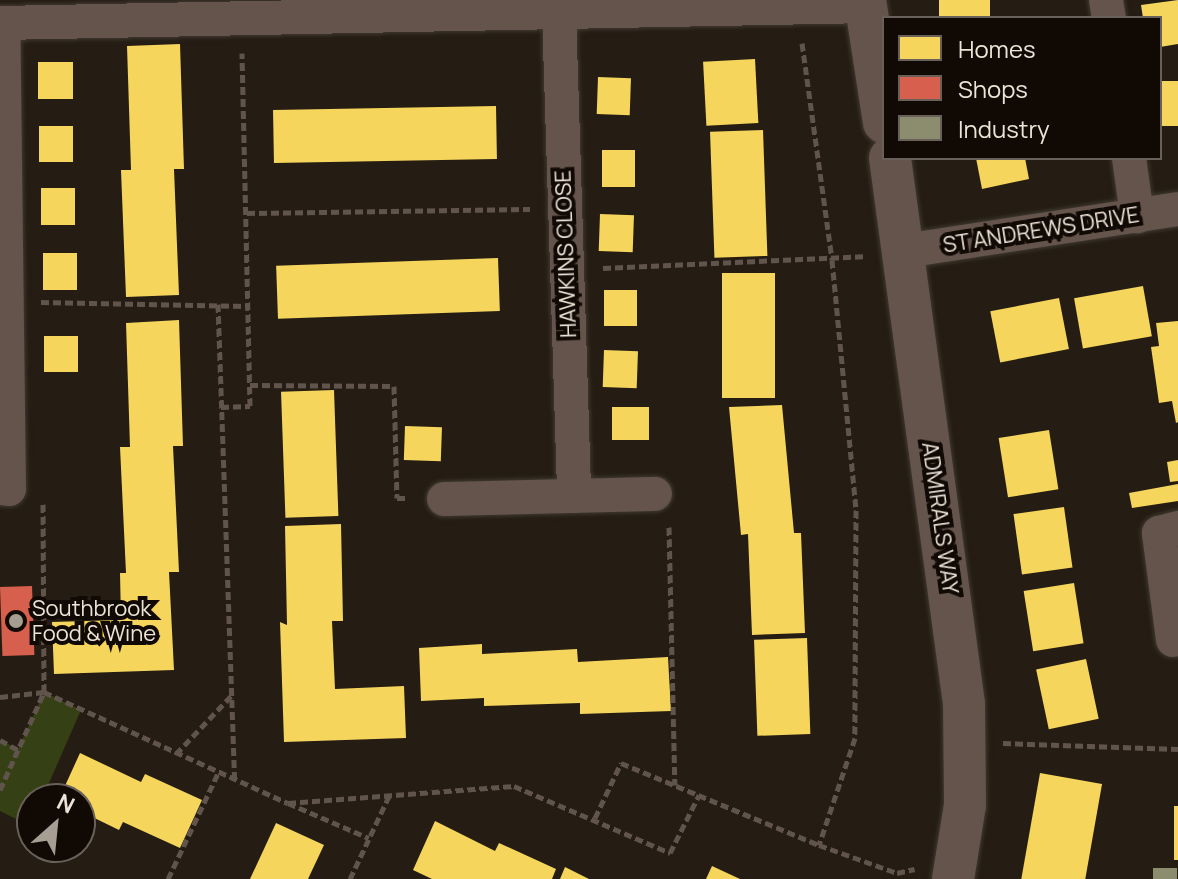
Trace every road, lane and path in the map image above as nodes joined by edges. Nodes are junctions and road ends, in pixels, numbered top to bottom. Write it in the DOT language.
graph roads {
  1 [pos="866,3"];
  2 [pos="797,7"];
  3 [pos="559,12"];
  4 [pos="240,16"];
  5 [pos="1,23"];
  6 [pos="882,110"];
  7 [pos="890,160"];
  8 [pos="1129,160"];
  9 [pos="564,208"];
  10 [pos="1178,209"];
  11 [pos="247,213"];
  12 [pos="1137,216"];
  13 [pos="904,251"];
  14 [pos="832,260"];
  15 [pos="566,270"];
  16 [pos="8,302"];
  17 [pos="218,304"];
  18 [pos="247,306"];
  19 [pos="250,385"];
  20 [pos="221,407"];
  21 [pos="4,488"];
  22 [pos="655,494"];
  23 [pos="574,496"];
  24 [pos="444,499"];
  25 [pos="1178,528"];
  26 [pos="1173,640"];
  27 [pos="44,692"];
  28 [pos="233,693"];
  29 [pos="0,697"];
  30 [pos="0,740"];
  31 [pos="966,741"];
  32 [pos="1178,749"];
  33 [pos="18,750"];
  34 [pos="176,754"];
  35 [pos="218,773"];
  36 [pos="235,781"];
  37 [pos="675,785"];
  38 [pos="0,790"];
  39 [pos="391,794"];
  40 [pos="699,795"];
  41 [pos="288,803"];
  42 [pos="595,818"];
  43 [pos="369,838"];
  44 [pos="819,845"];
  45 [pos="954,870"];
  46 [pos="895,876"];
  47 [pos="168,879"];
  48 [pos="350,879"];
  1 -- 2 [label="street"];
  1 -- 6 [label="street"];
  2 -- 3 [label="street"];
  2 -- 14 [label="path"];
  3 -- 4 [label="street"];
  3 -- 9 [label="street, HAWKINS CLOSE"];
  4 -- 5 [label="street"];
  4 -- 11 [label="path"];
  5 -- 16 [label="street"];
  7 -- 13 [label="street, ADMIRALS WAY"];
  8 -- 12 [label="street"];
  9 -- 11 [label="path"];
  9 -- 15 [label="street, HAWKINS CLOSE"];
  10 -- 12 [label="street, ST ANDREWS DRIVE"];
  11 -- 18 [label="path"];
  12 -- 13 [label="street, ST ANDREWS DRIVE"];
  13 -- 14 [label="path"];
  13 -- 31 [label="street, ADMIRALS WAY"];
  14 -- 15 [label="path"];
  14 -- 44 [label="path"];
  15 -- 23 [label="street, HAWKINS CLOSE"];
  16 -- 17 [label="path"];
  16 -- 21 [label="street"];
  17 -- 18 [label="path"];
  17 -- 20 [label="path"];
  18 -- 19 [label="path"];
  19 -- 20 [label="path"];
  19 -- 24 [label="path"];
  20 -- 28 [label="path"];
  21 -- 27 [label="path"];
  22 -- 23 [label="street"];
  22 -- 37 [label="path"];
  23 -- 24 [label="street"];
  25 -- 26 [label="street"];
  27 -- 29 [label="path"];
  27 -- 33 [label="path"];
  27 -- 34 [label="path"];
  28 -- 34 [label="path"];
  28 -- 36 [label="path"];
  30 -- 33 [label="path"];
  31 -- 32 [label="path"];
  31 -- 45 [label="street, ADMIRALS WAY"];
  33 -- 38 [label="path"];
  34 -- 35 [label="path"];
  35 -- 36 [label="path"];
  35 -- 47 [label="path"];
  36 -- 41 [label="path"];
  37 -- 40 [label="path"];
  37 -- 42 [label="path"];
  39 -- 41 [label="path"];
  39 -- 42 [label="path"];
  39 -- 43 [label="path"];
  40 -- 42 [label="path"];
  40 -- 44 [label="path"];
  41 -- 43 [label="path"];
  43 -- 48 [label="path"];
  44 -- 46 [label="path"];
  45 -- 46 [label="path"];
}
